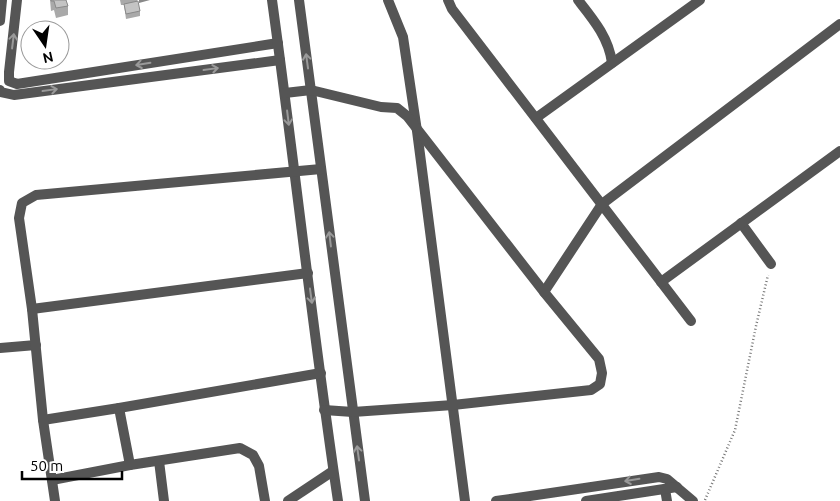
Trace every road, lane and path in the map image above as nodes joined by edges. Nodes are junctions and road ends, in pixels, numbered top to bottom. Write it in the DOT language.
graph roads {
  1 [pos="2,0"];
  2 [pos="17,0"];
  3 [pos="272,0"];
  4 [pos="299,0"];
  5 [pos="388,0"];
  6 [pos="448,0"];
  7 [pos="578,0"];
  8 [pos="700,0"];
  9 [pos="0,21"];
  10 [pos="840,24"];
  11 [pos="278,43"];
  12 [pos="280,60"];
  13 [pos="612,63"];
  14 [pos="0,90"];
  15 [pos="311,90"];
  16 [pos="285,93"];
  17 [pos="536,118"];
  18 [pos="417,131"];
  19 [pos="840,151"];
  20 [pos="321,169"];
  21 [pos="295,171"];
  22 [pos="602,204"];
  23 [pos="741,223"];
  24 [pos="771,264"];
  25 [pos="308,273"];
  26 [pos="661,282"];
  27 [pos="544,292"];
  28 [pos="32,309"];
  29 [pos="691,321"];
  30 [pos="36,345"];
  31 [pos="0,348"];
  32 [pos="321,373"];
  33 [pos="453,405"];
  34 [pos="119,408"];
  35 [pos="324,410"];
  36 [pos="353,412"];
  37 [pos="43,420"];
  38 [pos="159,461"];
  39 [pos="130,465"];
  40 [pos="333,471"];
  41 [pos="52,480"];
  42 [pos="678,487"];
  43 [pos="665,489"];
  44 [pos="55,501"];
  45 [pos="164,501"];
  46 [pos="265,501"];
  47 [pos="288,501"];
  48 [pos="338,501"];
  49 [pos="365,501"];
  50 [pos="465,501"];
  51 [pos="496,501"];
  52 [pos="586,501"];
  53 [pos="667,501"];
  54 [pos="692,501"];
  55 [pos="704,501"];
  1 -- 9 [label="street"];
  11 -- 2 [label="street, one-way"];
  3 -- 11 [label="street"];
  15 -- 4 [label="street, one-way"];
  5 -- 18 [label="street"];
  6 -- 17 [label="street"];
  7 -- 13 [label="street"];
  8 -- 13 [label="street"];
  10 -- 22 [label="street"];
  11 -- 12 [label="street"];
  14 -- 12 [label="street, one-way"];
  12 -- 16 [label="street"];
  13 -- 17 [label="street"];
  15 -- 16 [label="street"];
  15 -- 18 [label="street"];
  15 -- 20 [label="street"];
  16 -- 21 [label="street, one-way"];
  17 -- 22 [label="street"];
  18 -- 27 [label="street"];
  18 -- 33 [label="street"];
  19 -- 23 [label="street"];
  20 -- 21 [label="street"];
  36 -- 20 [label="street, one-way"];
  21 -- 25 [label="street"];
  21 -- 28 [label="street"];
  22 -- 26 [label="street"];
  22 -- 27 [label="street"];
  23 -- 24 [label="street"];
  23 -- 26 [label="street"];
  24 -- 55 [label="path"];
  25 -- 28 [label="street"];
  25 -- 32 [label="street, one-way"];
  26 -- 29 [label="street"];
  27 -- 33 [label="street"];
  28 -- 30 [label="street"];
  30 -- 31 [label="street"];
  30 -- 37 [label="street"];
  32 -- 34 [label="street"];
  32 -- 35 [label="street"];
  33 -- 36 [label="street"];
  33 -- 50 [label="street"];
  34 -- 37 [label="street"];
  34 -- 39 [label="street"];
  35 -- 36 [label="street"];
  35 -- 40 [label="street"];
  49 -- 36 [label="street, one-way"];
  37 -- 41 [label="street"];
  38 -- 39 [label="street"];
  38 -- 45 [label="street"];
  38 -- 46 [label="street"];
  39 -- 41 [label="street"];
  40 -- 47 [label="street"];
  40 -- 48 [label="street"];
  41 -- 44 [label="street"];
  42 -- 43 [label="street"];
  42 -- 51 [label="street, one-way"];
  42 -- 54 [label="street"];
  43 -- 52 [label="street"];
  43 -- 53 [label="street"];
}
